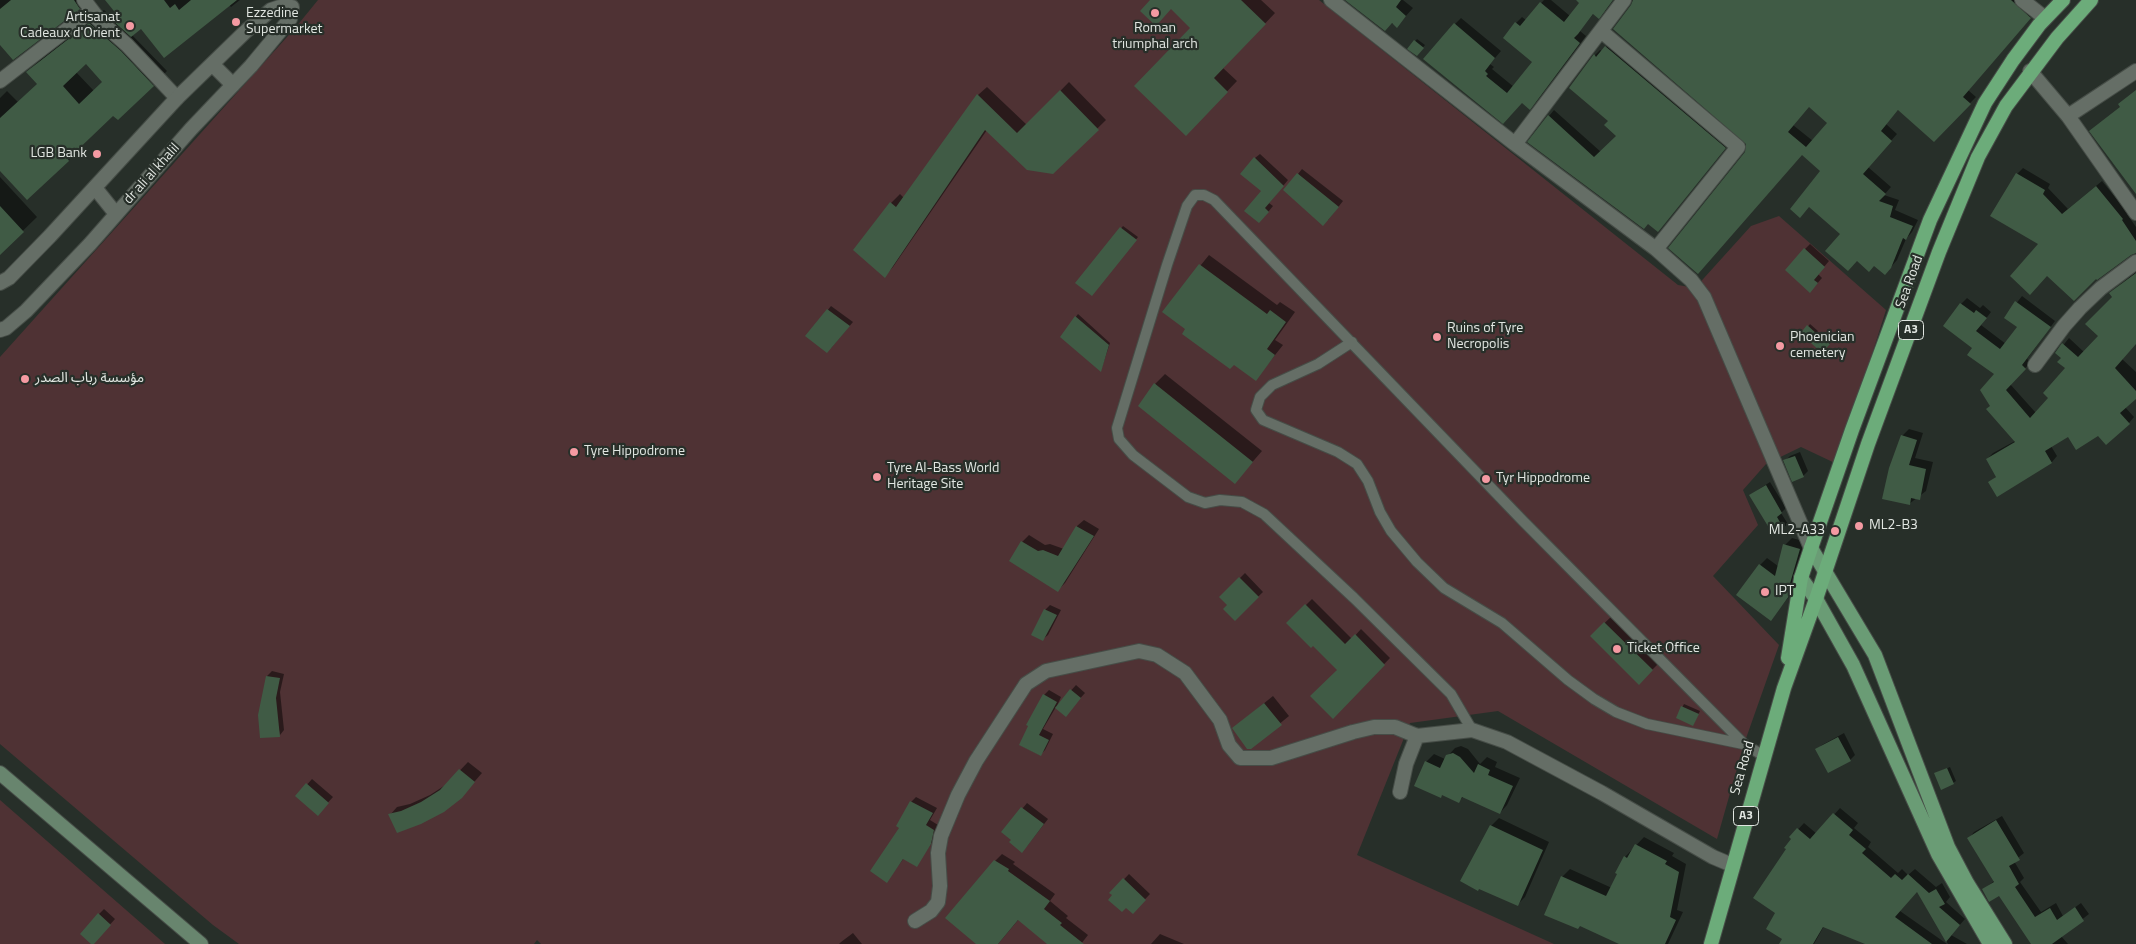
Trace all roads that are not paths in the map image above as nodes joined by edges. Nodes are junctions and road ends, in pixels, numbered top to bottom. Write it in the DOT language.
graph roads {
  1 [pos="84,0"];
  2 [pos="1331,0"];
  3 [pos="1624,0"];
  4 [pos="2022,0"];
  5 [pos="2063,0"];
  6 [pos="2091,0"];
  7 [pos="287,6"];
  8 [pos="97,17"];
  9 [pos="2045,18"];
  10 [pos="1601,31"];
  11 [pos="212,64"];
  12 [pos="2030,71"];
  13 [pos="2136,71"];
  14 [pos="0,81"];
  15 [pos="233,85"];
  16 [pos="177,98"];
  17 [pos="2068,116"];
  18 [pos="1515,144"];
  19 [pos="96,189"];
  20 [pos="2136,213"];
  21 [pos="116,214"];
  22 [pos="1656,249"];
  23 [pos="2136,262"];
  24 [pos="0,283"];
  25 [pos="0,330"];
  26 [pos="1352,342"];
  27 [pos="2035,365"];
  28 [pos="1810,548"];
  29 [pos="1825,572"];
  30 [pos="1801,578"];
  31 [pos="1816,599"];
  32 [pos="1784,688"];
  33 [pos="1472,730"];
  34 [pos="1417,736"];
  35 [pos="1744,744"];
  36 [pos="1764,756"];
  37 [pos="0,773"];
  38 [pos="1400,792"];
  39 [pos="1732,864"];
  40 [pos="1980,915"];
  41 [pos="915,921"];
  42 [pos="201,944"];
  43 [pos="1711,944"];
  44 [pos="1990,944"];
  45 [pos="2005,944"];
  1 -- 8 [label="street"];
  2 -- 18 [label="street"];
  3 -- 10 [label="street"];
  4 -- 9 [label="street"];
  5 -- 9 [label="highway, Sea Road / A3"];
  6 -- 12 [label="highway, Sea Road / A3"];
  7 -- 11 [label="street"];
  7 -- 15 [label="street, dr ali al khalil"];
  8 -- 14 [label="street"];
  8 -- 16 [label="street"];
  9 -- 28 [label="highway, Sea Road / A3"];
  10 -- 18 [label="street"];
  10 -- 22 [label="street"];
  11 -- 15 [label="street"];
  11 -- 16 [label="street"];
  12 -- 17 [label="street"];
  12 -- 29 [label="highway, Sea Road / A3"];
  13 -- 17 [label="street"];
  15 -- 21 [label="street, dr ali al khalil"];
  16 -- 19 [label="street"];
  17 -- 20 [label="street"];
  18 -- 22 [label="street"];
  19 -- 21 [label="street"];
  19 -- 24 [label="street"];
  21 -- 25 [label="street, dr ali al khalil"];
  22 -- 28 [label="street"];
  23 -- 27 [label="street"];
  26 -- 33 [label="lane"];
  26 -- 35 [label="lane"];
  26 -- 35 [label="lane"];
  28 -- 29 [label="main road"];
  28 -- 30 [label="highway, Sea Road / A3"];
  29 -- 31 [label="highway, Sea Road / A3"];
  29 -- 40 [label="main road"];
  30 -- 31 [label="main road"];
  30 -- 32 [label="highway, Sea Road / A3"];
  31 -- 32 [label="highway, Sea Road / A3"];
  31 -- 40 [label="main road"];
  32 -- 36 [label="highway, Sea Road / A3"];
  33 -- 34 [label="street"];
  33 -- 39 [label="street"];
  34 -- 38 [label="street"];
  34 -- 41 [label="street"];
  35 -- 36 [label="lane"];
  36 -- 39 [label="highway, Sea Road / A3"];
  37 -- 42 [label="main road"];
  39 -- 43 [label="highway, Sea Road / A3"];
  40 -- 44 [label="main road"];
  40 -- 45 [label="main road"];
}
